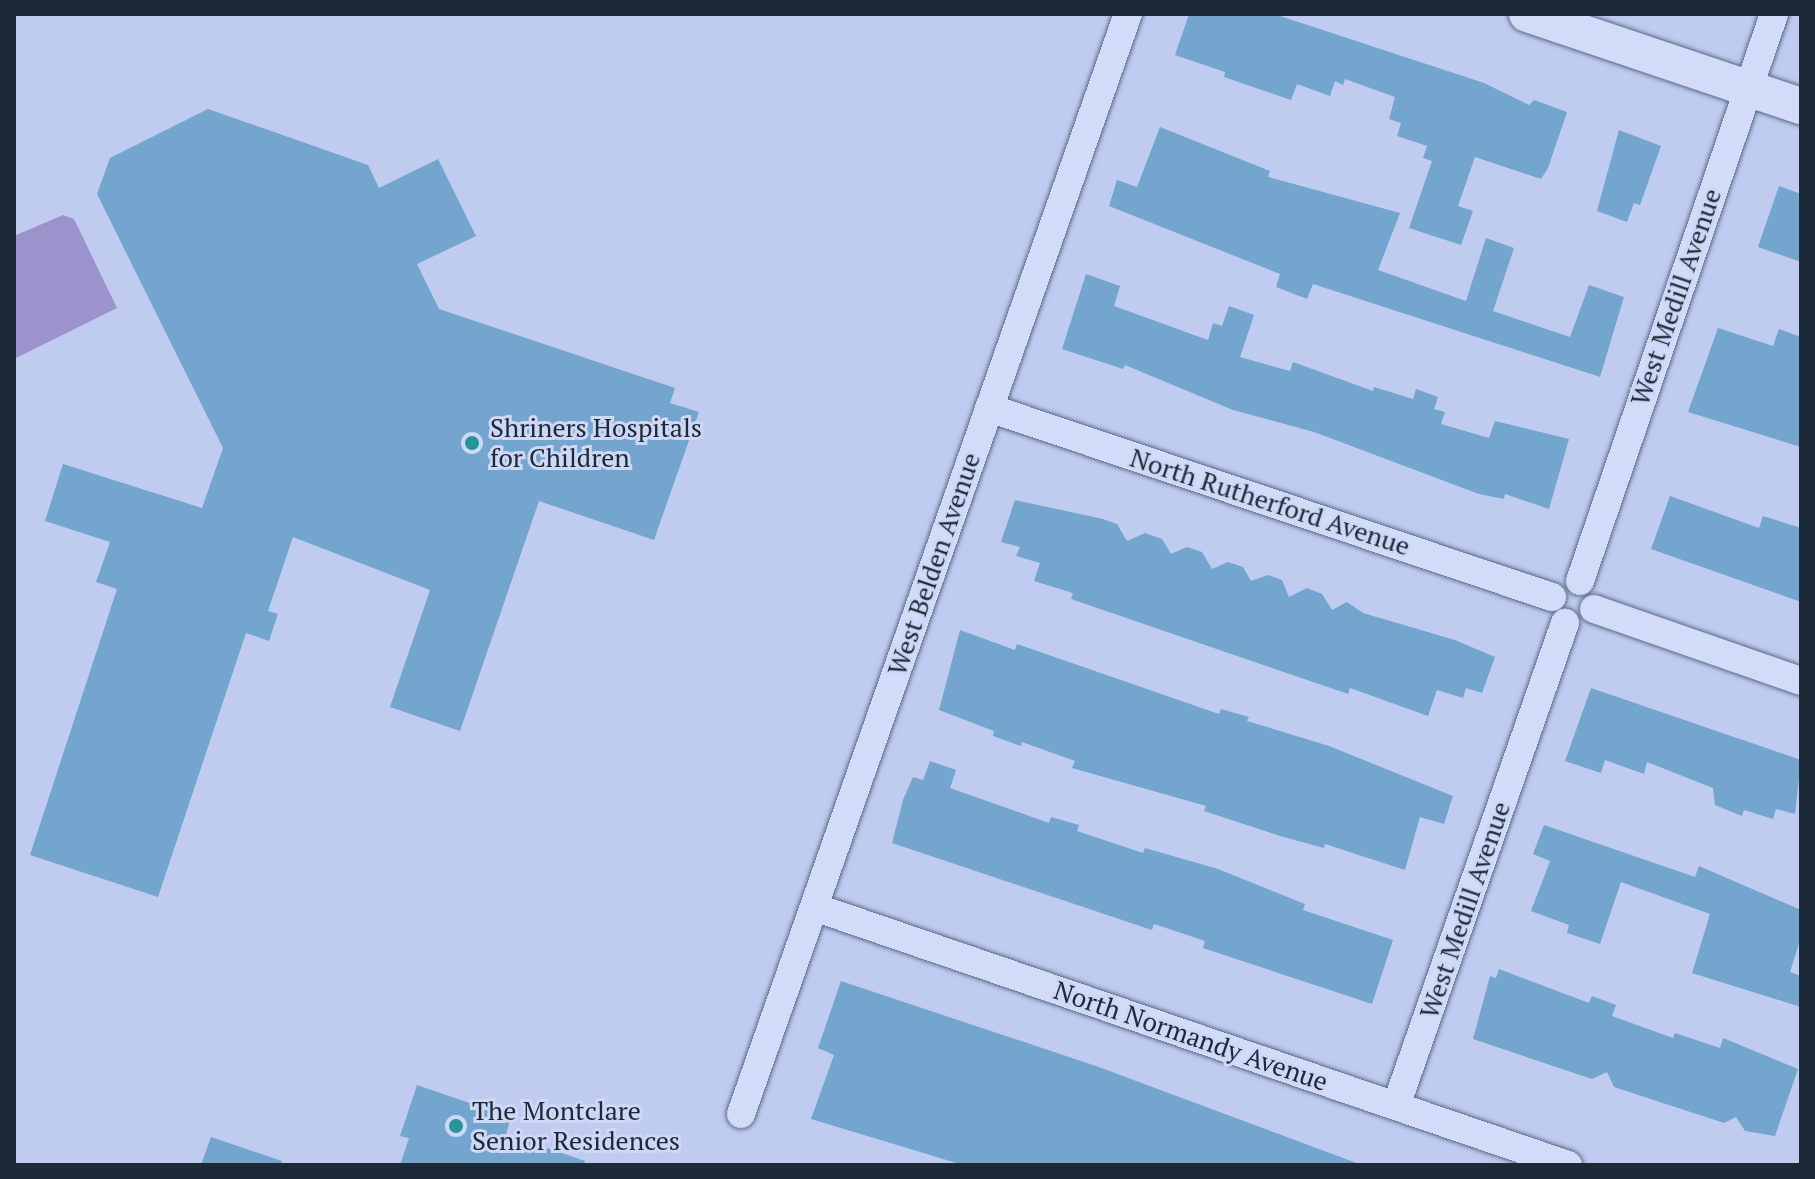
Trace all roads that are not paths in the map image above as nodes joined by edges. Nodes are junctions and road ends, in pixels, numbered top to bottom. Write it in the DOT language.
graph roads {
  1 [pos="1128,14"];
  2 [pos="1527,14"];
  3 [pos="1774,14"];
  4 [pos="1748,88"];
  5 [pos="1801,106"];
  6 [pos="989,408"];
  7 [pos="1580,581"];
  8 [pos="1552,597"];
  9 [pos="1594,609"];
  10 [pos="1565,623"];
  11 [pos="1801,681"];
  12 [pos="814,907"];
  13 [pos="1396,1106"];
  14 [pos="741,1114"];
  15 [pos="1568,1165"];
  1 -- 6 [label="street, West Belden Avenue"];
  2 -- 4 [label="street"];
  3 -- 4 [label="street, West Medill Avenue"];
  4 -- 5 [label="street"];
  4 -- 7 [label="street, West Medill Avenue"];
  6 -- 8 [label="street, North Rutherford Avenue"];
  6 -- 12 [label="street, West Belden Avenue"];
  7 -- 8 [label="street"];
  7 -- 9 [label="street"];
  8 -- 10 [label="street"];
  9 -- 10 [label="street"];
  9 -- 11 [label="street"];
  10 -- 13 [label="street, West Medill Avenue"];
  12 -- 13 [label="street, North Normandy Avenue"];
  12 -- 14 [label="street, West Belden Avenue"];
  13 -- 15 [label="street, North Normandy Avenue"];
}
